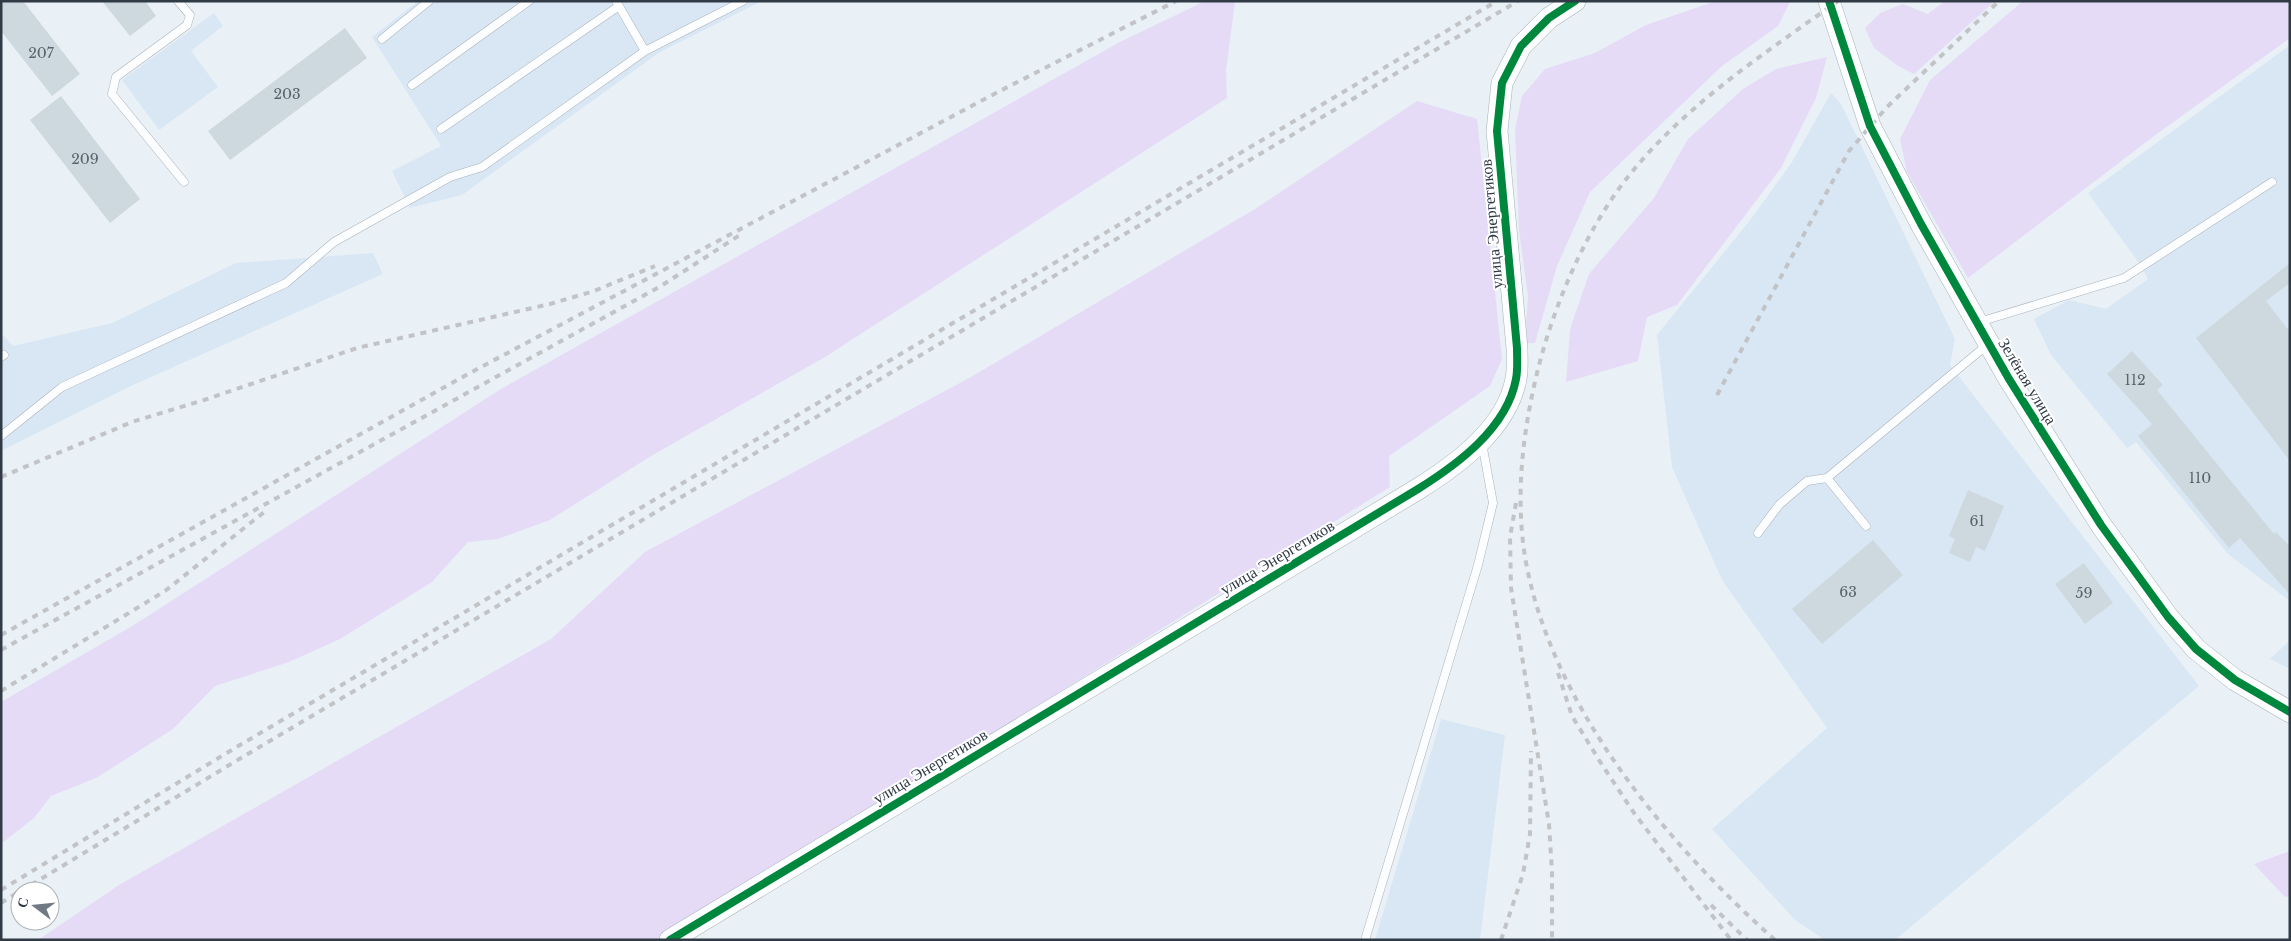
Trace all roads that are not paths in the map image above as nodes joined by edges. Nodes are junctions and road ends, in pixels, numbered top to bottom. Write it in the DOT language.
graph roads {
  1 [pos="178,1"];
  2 [pos="429,1"];
  3 [pos="529,1"];
  4 [pos="743,1"];
  5 [pos="1575,1"];
  6 [pos="1829,1"];
  7 [pos="617,4"];
  8 [pos="382,39"];
  9 [pos="645,51"];
  10 [pos="412,85"];
  11 [pos="442,129"];
  12 [pos="184,182"];
  13 [pos="2272,182"];
  14 [pos="1977,322"];
  15 [pos="1989,344"];
  16 [pos="1,436"];
  17 [pos="1482,441"];
  18 [pos="1827,478"];
  19 [pos="1866,526"];
  20 [pos="1758,533"];
  21 [pos="2290,712"];
  22 [pos="670,940"];
  23 [pos="1366,940"];
  1 -- 12 [label="lane"];
  2 -- 8 [label="lane"];
  3 -- 10 [label="lane"];
  4 -- 9 [label="lane"];
  5 -- 17 [label="street, улица Энергетиков"];
  6 -- 14 [label="street, Зелёная улица"];
  7 -- 9 [label="lane"];
  7 -- 11 [label="lane"];
  9 -- 16 [label="lane"];
  13 -- 14 [label="lane"];
  14 -- 15 [label="street, Зелёная улица"];
  15 -- 18 [label="lane"];
  15 -- 21 [label="street, Зелёная улица"];
  17 -- 22 [label="street, улица Энергетиков"];
  17 -- 23 [label="lane"];
  18 -- 19 [label="lane"];
  18 -- 20 [label="lane"];
}
